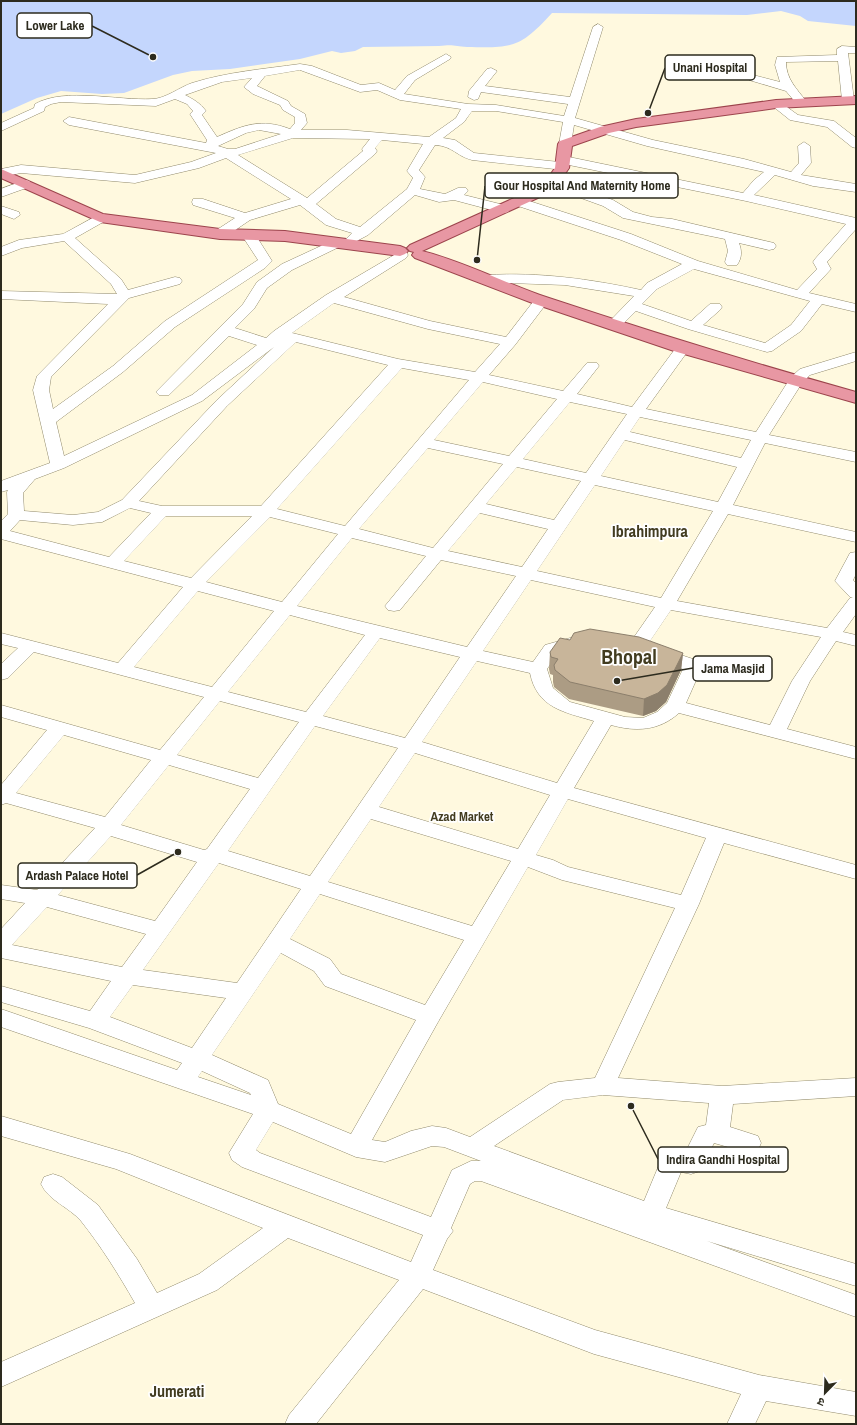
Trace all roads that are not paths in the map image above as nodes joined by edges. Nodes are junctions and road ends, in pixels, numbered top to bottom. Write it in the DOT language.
graph roads {
  1 [pos="598,28"];
  2 [pos="856,50"];
  3 [pos="446,57"];
  4 [pos="844,62"];
  5 [pos="856,66"];
  6 [pos="781,68"];
  7 [pos="807,68"];
  8 [pos="491,71"];
  9 [pos="258,73"];
  10 [pos="753,78"];
  11 [pos="851,78"];
  12 [pos="477,88"];
  13 [pos="789,88"];
  14 [pos="176,95"];
  15 [pos="396,95"];
  16 [pos="852,100"];
  17 [pos="575,101"];
  18 [pos="800,101"];
  19 [pos="776,104"];
  20 [pos="470,107"];
  21 [pos="569,120"];
  22 [pos="69,121"];
  23 [pos="301,123"];
  24 [pos="1,127"];
  25 [pos="605,130"];
  26 [pos="292,134"];
  27 [pos="347,134"];
  28 [pos="379,137"];
  29 [pos="431,141"];
  30 [pos="571,143"];
  31 [pos="856,144"];
  32 [pos="211,145"];
  33 [pos="804,146"];
  34 [pos="227,153"];
  35 [pos="567,163"];
  36 [pos="772,172"];
  37 [pos="1,173"];
  38 [pos="793,177"];
  39 [pos="24,184"];
  40 [pos="560,186"];
  41 [pos="856,188"];
  42 [pos="413,190"];
  43 [pos="1,193"];
  44 [pos="746,197"];
  45 [pos="198,202"];
  46 [pos="305,202"];
  47 [pos="523,203"];
  48 [pos="503,209"];
  49 [pos="1,210"];
  50 [pos="14,215"];
  51 [pos="246,217"];
  52 [pos="100,218"];
  53 [pos="856,222"];
  54 [pos="363,232"];
  55 [pos="220,234"];
  56 [pos="248,234"];
  57 [pos="67,237"];
  58 [pos="732,238"];
  59 [pos="341,244"];
  60 [pos="769,246"];
  61 [pos="1,252"];
  62 [pos="412,253"];
  63 [pos="732,262"];
  64 [pos="693,264"];
  65 [pos="488,279"];
  66 [pos="175,281"];
  67 [pos="1,294"];
  68 [pos="642,294"];
  69 [pos="800,295"];
  70 [pos="121,298"];
  71 [pos="336,300"];
  72 [pos="818,300"];
  73 [pos="541,301"];
  74 [pos="632,305"];
  75 [pos="715,307"];
  76 [pos="856,308"];
  77 [pos="614,325"];
  78 [pos="693,326"];
  79 [pos="226,330"];
  80 [pos="280,339"];
  81 [pos="510,342"];
  82 [pos="752,344"];
  83 [pos="683,348"];
  84 [pos="856,356"];
  85 [pos="244,362"];
  86 [pos="398,363"];
  87 [pos="741,364"];
  88 [pos="592,366"];
  89 [pos="262,367"];
  90 [pos="479,377"];
  91 [pos="796,380"];
  92 [pos="164,392"];
  93 [pos="567,396"];
  94 [pos="856,398"];
  95 [pos="636,412"];
  96 [pos="48,420"];
  97 [pos="620,434"];
  98 [pos="760,437"];
  99 [pos="423,442"];
  100 [pos="856,457"];
  101 [pos="512,462"];
  102 [pos="746,464"];
  103 [pos="58,465"];
  104 [pos="29,476"];
  105 [pos="590,479"];
  106 [pos="1,487"];
  107 [pos="128,504"];
  108 [pos="476,507"];
  109 [pos="723,508"];
  110 [pos="162,511"];
  111 [pos="266,512"];
  112 [pos="16,515"];
  113 [pos="558,526"];
  114 [pos="1,531"];
  115 [pos="349,531"];
  116 [pos="1,534"];
  117 [pos="856,537"];
  118 [pos="438,554"];
  119 [pos="856,557"];
  120 [pos="113,563"];
  121 [pos="526,573"];
  122 [pos="195,584"];
  123 [pos="856,592"];
  124 [pos="856,602"];
  125 [pos="667,603"];
  126 [pos="394,606"];
  127 [pos="286,608"];
  128 [pos="376,632"];
  129 [pos="832,634"];
  130 [pos="1,638"];
  131 [pos="856,641"];
  132 [pos="31,645"];
  133 [pos="637,646"];
  134 [pos="473,654"];
  135 [pos="123,668"];
  136 [pos="538,669"];
  137 [pos="1,674"];
  138 [pos="217,695"];
  139 [pos="675,706"];
  140 [pos="1,711"];
  141 [pos="605,719"];
  142 [pos="310,720"];
  143 [pos="59,729"];
  144 [pos="776,732"];
  145 [pos="410,745"];
  146 [pos="856,753"];
  147 [pos="164,757"];
  148 [pos="263,786"];
  149 [pos="561,791"];
  150 [pos="2,796"];
  151 [pos="366,810"];
  152 [pos="108,826"];
  153 [pos="718,833"];
  154 [pos="215,854"];
  155 [pos="523,857"];
  156 [pos="856,872"];
  157 [pos="315,886"];
  158 [pos="1,892"];
  159 [pos="41,898"];
  160 [pos="688,904"];
  161 [pos="161,930"];
  162 [pos="477,936"];
  163 [pos="1,942"];
  164 [pos="277,942"];
  165 [pos="1,950"];
  166 [pos="128,976"];
  167 [pos="243,992"];
  168 [pos="1,994"];
  169 [pos="430,1016"];
  170 [pos="1,1018"];
  171 [pos="95,1021"];
  172 [pos="198,1059"];
  173 [pos="183,1080"];
  174 [pos="603,1086"];
  175 [pos="856,1087"];
  176 [pos="722,1095"];
  177 [pos="268,1110"];
  178 [pos="1,1126"];
  179 [pos="717,1133"];
  180 [pos="748,1142"];
  181 [pos="356,1147"];
  182 [pos="473,1147"];
  183 [pos="53,1184"];
  184 [pos="651,1214"];
  185 [pos="284,1226"];
  186 [pos="440,1230"];
  187 [pos="856,1275"];
  188 [pos="418,1276"];
  189 [pos="856,1306"];
  190 [pos="151,1307"];
  191 [pos="1,1375"];
  192 [pos="759,1387"];
  193 [pos="856,1404"];
  194 [pos="299,1424"];
  195 [pos="741,1424"];
  1 -- 17 [label="street"];
  2 -- 4 [label="street"];
  3 -- 15 [label="street"];
  4 -- 5 [label="street"];
  4 -- 6 [label="street"];
  4 -- 11 [label="street"];
  6 -- 7 [label="street"];
  6 -- 13 [label="street"];
  8 -- 12 [label="street"];
  9 -- 14 [label="street"];
  9 -- 15 [label="street"];
  9 -- 23 [label="street"];
  10 -- 13 [label="street"];
  11 -- 16 [label="street"];
  12 -- 17 [label="street"];
  12 -- 20 [label="street"];
  13 -- 18 [label="street"];
  14 -- 24 [label="street"];
  14 -- 32 [label="street"];
  15 -- 20 [label="street"];
  16 -- 18 [label="main road"];
  17 -- 21 [label="street"];
  18 -- 19 [label="main road"];
  19 -- 25 [label="main road"];
  19 -- 31 [label="street"];
  20 -- 21 [label="street"];
  20 -- 29 [label="street"];
  21 -- 25 [label="street"];
  21 -- 30 [label="street"];
  22 -- 32 [label="street"];
  23 -- 26 [label="street"];
  23 -- 27 [label="street"];
  25 -- 30 [label="main road"];
  25 -- 36 [label="street"];
  26 -- 27 [label="street"];
  26 -- 32 [label="street"];
  26 -- 34 [label="street"];
  27 -- 28 [label="street"];
  28 -- 29 [label="street"];
  28 -- 46 [label="street"];
  29 -- 35 [label="street"];
  29 -- 42 [label="street"];
  30 -- 35 [label="main road"];
  32 -- 34 [label="street"];
  33 -- 38 [label="street"];
  34 -- 37 [label="street"];
  34 -- 46 [label="street"];
  35 -- 40 [label="main road"];
  35 -- 44 [label="street"];
  35 -- 47 [label="main road"];
  36 -- 38 [label="street"];
  36 -- 44 [label="street"];
  37 -- 39 [label="main road"];
  38 -- 41 [label="street"];
  39 -- 43 [label="street"];
  39 -- 52 [label="main road"];
  40 -- 47 [label="main road"];
  40 -- 58 [label="street"];
  42 -- 48 [label="street"];
  42 -- 54 [label="street"];
  44 -- 53 [label="street"];
  45 -- 51 [label="street"];
  46 -- 51 [label="street"];
  46 -- 54 [label="street"];
  47 -- 48 [label="main road"];
  47 -- 62 [label="main road"];
  47 -- 64 [label="street"];
  48 -- 62 [label="main road"];
  49 -- 50 [label="street"];
  51 -- 55 [label="street"];
  52 -- 55 [label="main road"];
  52 -- 57 [label="street"];
  53 -- 69 [label="street"];
  54 -- 59 [label="street"];
  55 -- 56 [label="main road"];
  56 -- 59 [label="main road"];
  56 -- 96 [label="street"];
  57 -- 61 [label="street"];
  57 -- 70 [label="street"];
  58 -- 60 [label="street"];
  58 -- 63 [label="street"];
  59 -- 62 [label="main road"];
  59 -- 79 [label="street"];
  62 -- 65 [label="main road"];
  62 -- 71 [label="street"];
  64 -- 68 [label="street"];
  64 -- 69 [label="street"];
  65 -- 68 [label="street"];
  65 -- 73 [label="main road"];
  66 -- 70 [label="street"];
  67 -- 70 [label="street"];
  68 -- 74 [label="street"];
  69 -- 72 [label="street"];
  70 -- 96 [label="street"];
  71 -- 80 [label="street"];
  71 -- 81 [label="street"];
  72 -- 76 [label="street"];
  72 -- 82 [label="street"];
  73 -- 77 [label="main road"];
  73 -- 81 [label="street"];
  74 -- 77 [label="street"];
  74 -- 78 [label="street"];
  75 -- 78 [label="street"];
  77 -- 83 [label="main road"];
  78 -- 82 [label="street"];
  79 -- 80 [label="street"];
  79 -- 92 [label="street"];
  80 -- 85 [label="street"];
  80 -- 86 [label="street"];
  80 -- 89 [label="street"];
  81 -- 90 [label="street"];
  82 -- 87 [label="street"];
  83 -- 87 [label="main road"];
  83 -- 95 [label="street"];
  84 -- 91 [label="street"];
  85 -- 89 [label="street"];
  85 -- 103 [label="street"];
  86 -- 90 [label="street"];
  86 -- 111 [label="street"];
  87 -- 91 [label="main road"];
  88 -- 93 [label="street"];
  89 -- 107 [label="street"];
  90 -- 93 [label="street"];
  90 -- 99 [label="street"];
  91 -- 94 [label="main road"];
  91 -- 98 [label="street"];
  93 -- 95 [label="street"];
  93 -- 101 [label="street"];
  95 -- 97 [label="street"];
  95 -- 98 [label="street"];
  96 -- 103 [label="street"];
  97 -- 102 [label="street"];
  97 -- 105 [label="street"];
  98 -- 100 [label="street"];
  98 -- 102 [label="street"];
  99 -- 101 [label="street"];
  99 -- 115 [label="street"];
  101 -- 105 [label="street"];
  101 -- 108 [label="street"];
  102 -- 109 [label="street"];
  103 -- 104 [label="street"];
  104 -- 106 [label="street"];
  104 -- 112 [label="street"];
  105 -- 109 [label="street"];
  105 -- 113 [label="street"];
  107 -- 110 [label="street"];
  107 -- 112 [label="street"];
  108 -- 113 [label="street"];
  108 -- 118 [label="street"];
  109 -- 117 [label="street"];
  109 -- 125 [label="street"];
  110 -- 111 [label="street"];
  110 -- 120 [label="street"];
  111 -- 115 [label="street"];
  111 -- 122 [label="street"];
  112 -- 114 [label="street"];
  113 -- 121 [label="street"];
  115 -- 118 [label="street"];
  115 -- 127 [label="street"];
  116 -- 120 [label="street"];
  118 -- 121 [label="street"];
  118 -- 126 [label="street"];
  119 -- 123 [label="street"];
  120 -- 122 [label="street"];
  121 -- 125 [label="street"];
  121 -- 134 [label="street"];
  122 -- 127 [label="street"];
  122 -- 135 [label="street"];
  124 -- 129 [label="street"];
  125 -- 129 [label="street"];
  125 -- 133 [label="street"];
  127 -- 128 [label="street"];
  127 -- 138 [label="street"];
  128 -- 134 [label="street"];
  128 -- 142 [label="street"];
  129 -- 131 [label="street"];
  129 -- 144 [label="street"];
  130 -- 132 [label="street"];
  132 -- 135 [label="street"];
  132 -- 137 [label="street"];
  133 -- 136 [label="street"];
  133 -- 139 [label="street"];
  134 -- 136 [label="street"];
  134 -- 145 [label="street"];
  135 -- 138 [label="street"];
  136 -- 141 [label="street"];
  138 -- 142 [label="street"];
  138 -- 147 [label="street"];
  139 -- 141 [label="street"];
  139 -- 144 [label="street"];
  140 -- 143 [label="street"];
  141 -- 149 [label="street"];
  142 -- 145 [label="street"];
  142 -- 148 [label="street"];
  143 -- 147 [label="street"];
  143 -- 150 [label="street"];
  144 -- 146 [label="street"];
  145 -- 149 [label="street"];
  145 -- 151 [label="street"];
  147 -- 148 [label="street"];
  147 -- 152 [label="street"];
  148 -- 154 [label="street"];
  149 -- 153 [label="street"];
  149 -- 155 [label="street"];
  150 -- 152 [label="street"];
  151 -- 155 [label="street"];
  151 -- 157 [label="street"];
  152 -- 154 [label="street"];
  152 -- 159 [label="street"];
  153 -- 156 [label="street"];
  153 -- 160 [label="street"];
  154 -- 157 [label="street"];
  154 -- 161 [label="street"];
  155 -- 160 [label="street"];
  155 -- 162 [label="street"];
  157 -- 162 [label="street"];
  157 -- 164 [label="street"];
  158 -- 159 [label="street"];
  159 -- 161 [label="street"];
  159 -- 163 [label="street"];
  160 -- 174 [label="street"];
  161 -- 166 [label="street"];
  162 -- 169 [label="street"];
  164 -- 167 [label="street"];
  164 -- 169 [label="street"];
  165 -- 166 [label="street"];
  166 -- 167 [label="street"];
  166 -- 171 [label="street"];
  167 -- 172 [label="street"];
  168 -- 171 [label="street"];
  169 -- 181 [label="street"];
  170 -- 173 [label="street"];
  171 -- 172 [label="street"];
  172 -- 173 [label="street"];
  172 -- 177 [label="street"];
  173 -- 177 [label="street"];
  174 -- 176 [label="street"];
  174 -- 182 [label="street"];
  175 -- 176 [label="street"];
  176 -- 179 [label="street"];
  177 -- 181 [label="street"];
  177 -- 186 [label="street"];
  178 -- 185 [label="street"];
  179 -- 180 [label="street"];
  179 -- 184 [label="street"];
  181 -- 182 [label="street"];
  182 -- 184 [label="street"];
  183 -- 190 [label="street"];
  184 -- 187 [label="street"];
  185 -- 188 [label="street"];
  185 -- 190 [label="street"];
  186 -- 188 [label="street"];
  186 -- 189 [label="street"];
  188 -- 192 [label="street"];
  188 -- 194 [label="street"];
  190 -- 191 [label="street"];
  192 -- 193 [label="street"];
  192 -- 195 [label="street"];
}
